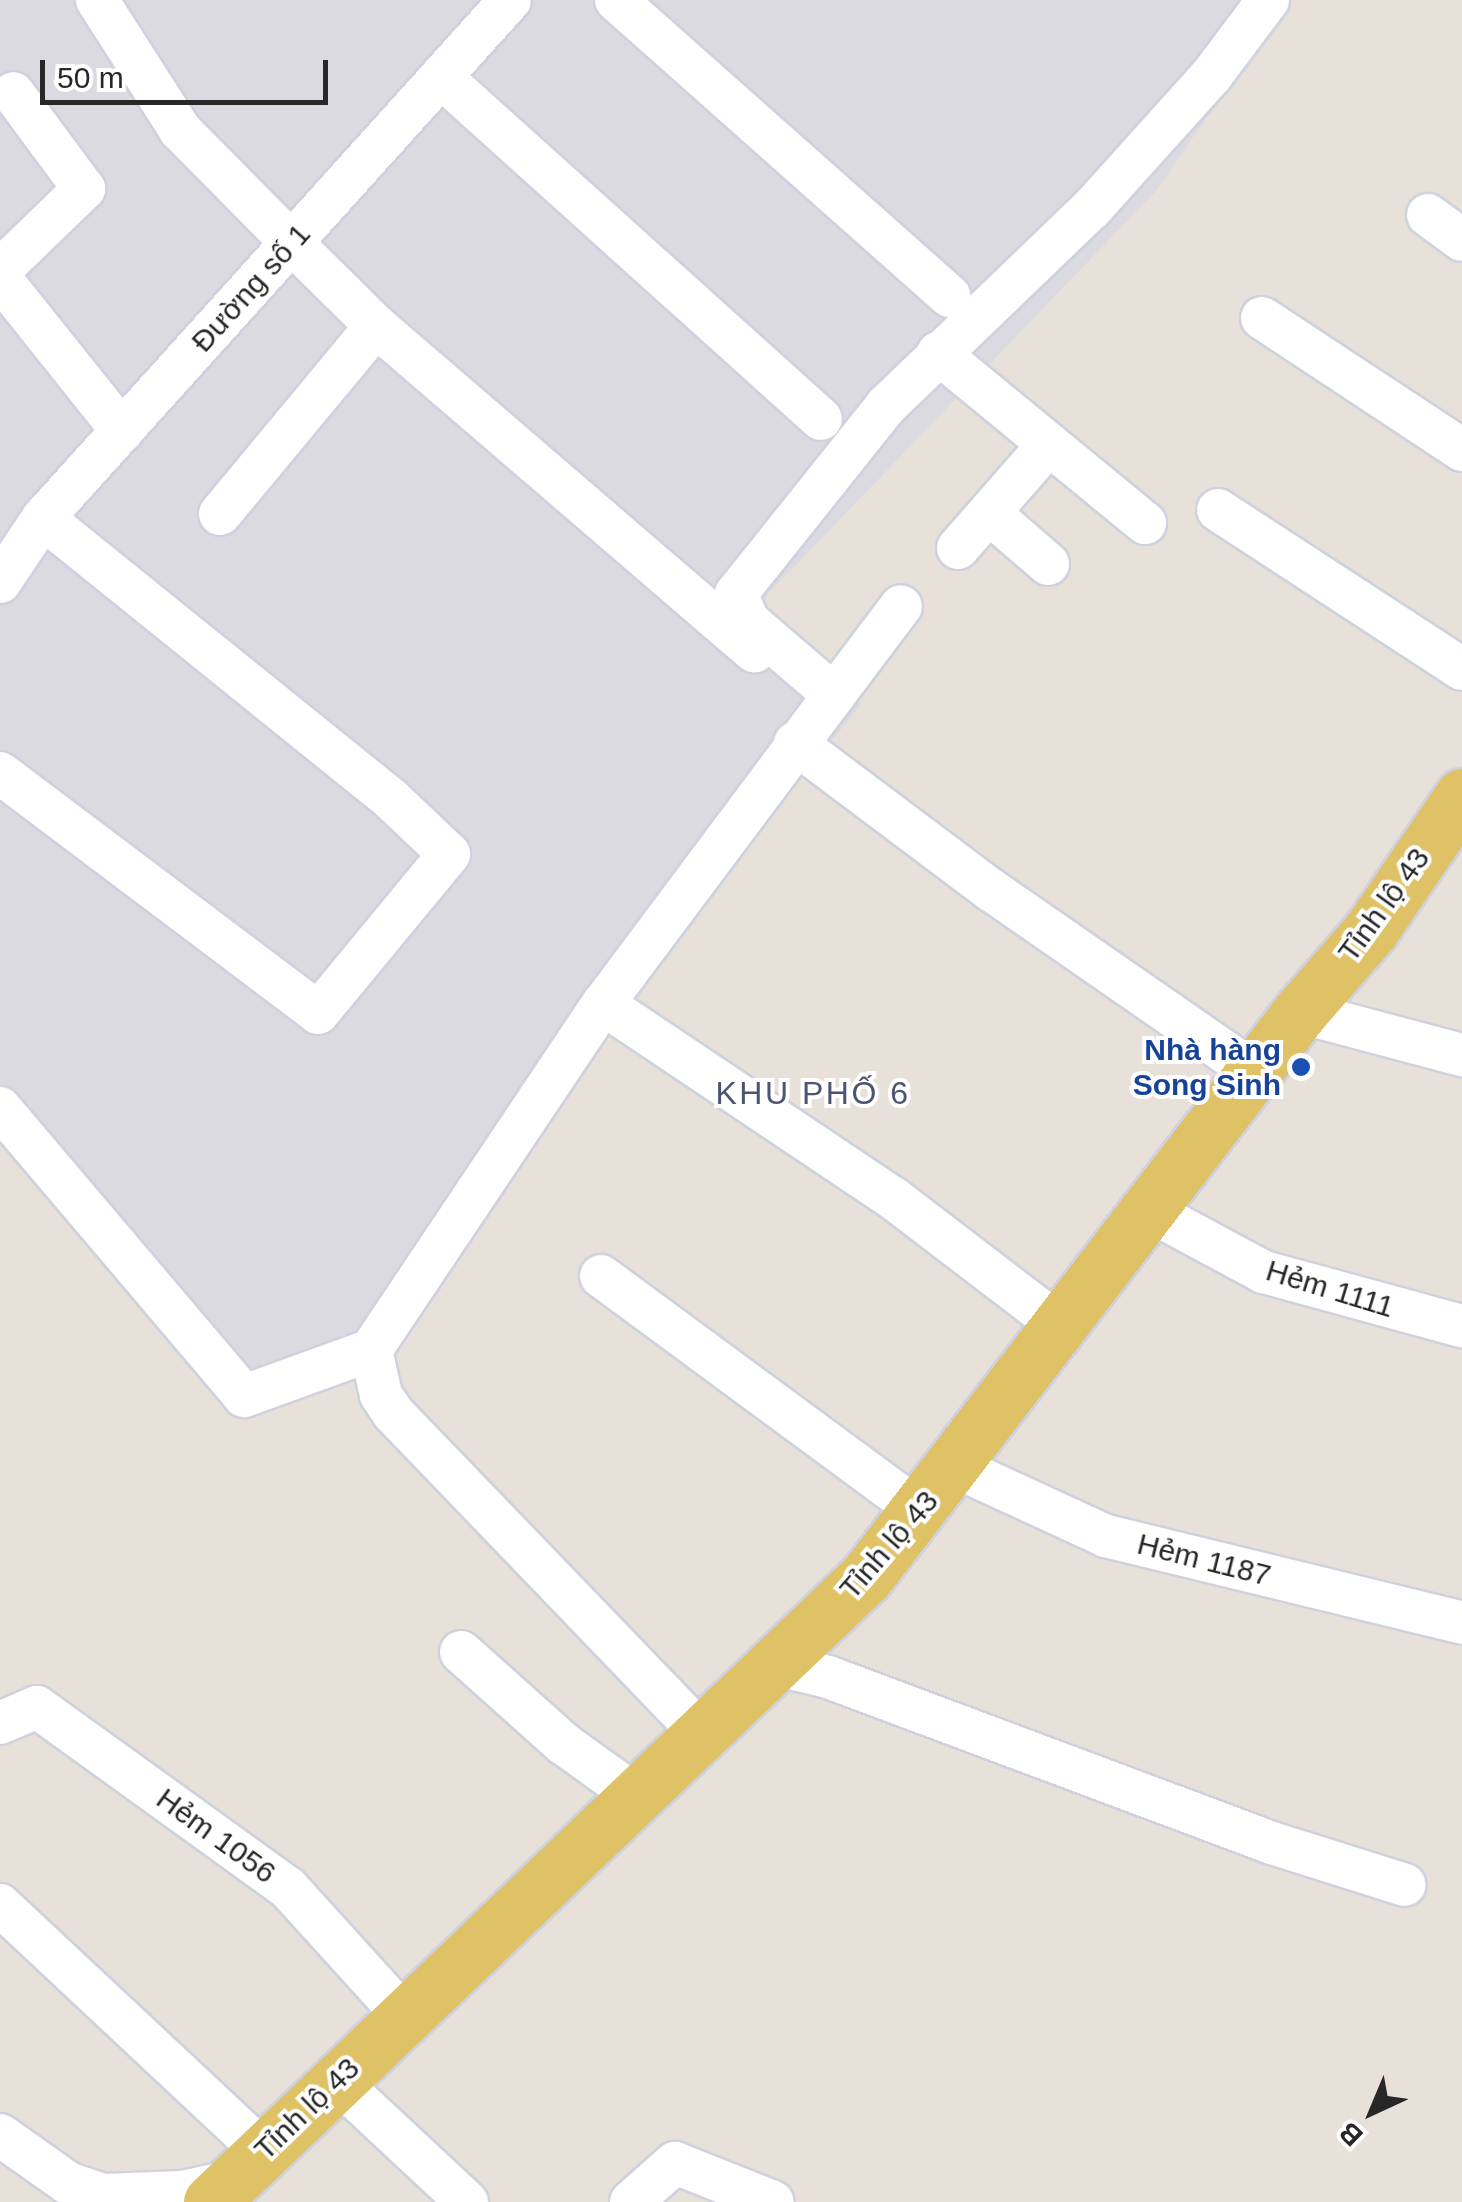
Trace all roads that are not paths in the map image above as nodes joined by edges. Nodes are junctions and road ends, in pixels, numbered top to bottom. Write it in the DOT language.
graph roads {
  1 [pos="96,0"];
  2 [pos="510,0"];
  3 [pos="616,0"];
  4 [pos="1268,0"];
  5 [pos="442,77"];
  6 [pos="13,94"];
  7 [pos="1428,216"];
  8 [pos="1462,240"];
  9 [pos="291,242"];
  10 [pos="0,270"];
  11 [pos="0,278"];
  12 [pos="948,296"];
  13 [pos="1262,318"];
  14 [pos="376,326"];
  15 [pos="938,352"];
  16 [pos="821,419"];
  17 [pos="122,431"];
  18 [pos="1049,444"];
  19 [pos="1462,450"];
  20 [pos="1218,510"];
  21 [pos="989,513"];
  22 [pos="220,514"];
  23 [pos="44,518"];
  24 [pos="1146,523"];
  25 [pos="958,548"];
  26 [pos="1048,564"];
  27 [pos="0,582"];
  28 [pos="902,606"];
  29 [pos="1462,668"];
  30 [pos="815,692"];
  31 [pos="795,743"];
  32 [pos="0,774"];
  33 [pos="1462,796"];
  34 [pos="603,1004"];
  35 [pos="1300,1012"];
  36 [pos="1462,1055"];
  37 [pos="1255,1073"];
  38 [pos="0,1108"];
  39 [pos="1150,1210"];
  40 [pos="601,1276"];
  41 [pos="1462,1326"];
  42 [pos="1062,1327"];
  43 [pos="371,1350"];
  44 [pos="956,1467"];
  45 [pos="920,1511"];
  46 [pos="1462,1623"];
  47 [pos="462,1652"];
  48 [pos="774,1664"];
  49 [pos="0,1723"];
  50 [pos="701,1733"];
  51 [pos="635,1796"];
  52 [pos="1405,1885"];
  53 [pos="0,1906"];
  54 [pos="403,2015"];
  55 [pos="336,2080"];
  56 [pos="0,2135"];
  57 [pos="234,2184"];
  58 [pos="467,2202"];
  59 [pos="630,2202"];
  60 [pos="774,2202"];
  1 -- 9 [label="street"];
  2 -- 5 [label="street, Đường số 1"];
  3 -- 12 [label="street"];
  4 -- 15 [label="street"];
  5 -- 9 [label="street, Đường số 1"];
  5 -- 16 [label="street"];
  6 -- 10 [label="street"];
  7 -- 8 [label="street"];
  9 -- 14 [label="street"];
  9 -- 17 [label="street, Đường số 1"];
  11 -- 17 [label="street"];
  13 -- 19 [label="street"];
  14 -- 22 [label="street"];
  14 -- 30 [label="street"];
  15 -- 18 [label="street"];
  15 -- 30 [label="street"];
  17 -- 23 [label="street, Đường số 1"];
  18 -- 21 [label="street"];
  18 -- 24 [label="street"];
  20 -- 29 [label="street"];
  21 -- 25 [label="street"];
  21 -- 26 [label="street"];
  23 -- 27 [label="street, Đường số 1"];
  23 -- 32 [label="street"];
  28 -- 30 [label="street"];
  30 -- 31 [label="street"];
  31 -- 34 [label="street"];
  31 -- 37 [label="street"];
  33 -- 35 [label="main road, Tỉnh lộ 43"];
  34 -- 42 [label="street"];
  34 -- 43 [label="street"];
  35 -- 36 [label="street"];
  35 -- 37 [label="main road, Tỉnh lộ 43"];
  37 -- 39 [label="main road, Tỉnh lộ 43"];
  38 -- 43 [label="street"];
  39 -- 41 [label="street, Hẻm 1111"];
  39 -- 42 [label="main road, Tỉnh lộ 43"];
  40 -- 45 [label="street"];
  42 -- 44 [label="main road, Tỉnh lộ 43"];
  43 -- 50 [label="street"];
  44 -- 45 [label="main road, Tỉnh lộ 43"];
  44 -- 46 [label="street, Hẻm 1187"];
  45 -- 48 [label="main road, Tỉnh lộ 43"];
  47 -- 51 [label="street"];
  48 -- 50 [label="main road, Tỉnh lộ 43"];
  48 -- 52 [label="street"];
  49 -- 54 [label="street, Hẻm 1056"];
  50 -- 51 [label="main road, Tỉnh lộ 43"];
  51 -- 54 [label="main road, Tỉnh lộ 43"];
  53 -- 57 [label="street"];
  54 -- 55 [label="main road, Tỉnh lộ 43"];
  55 -- 57 [label="main road, Tỉnh lộ 43"];
  55 -- 58 [label="street"];
  56 -- 57 [label="street"];
  59 -- 60 [label="street"];
}
